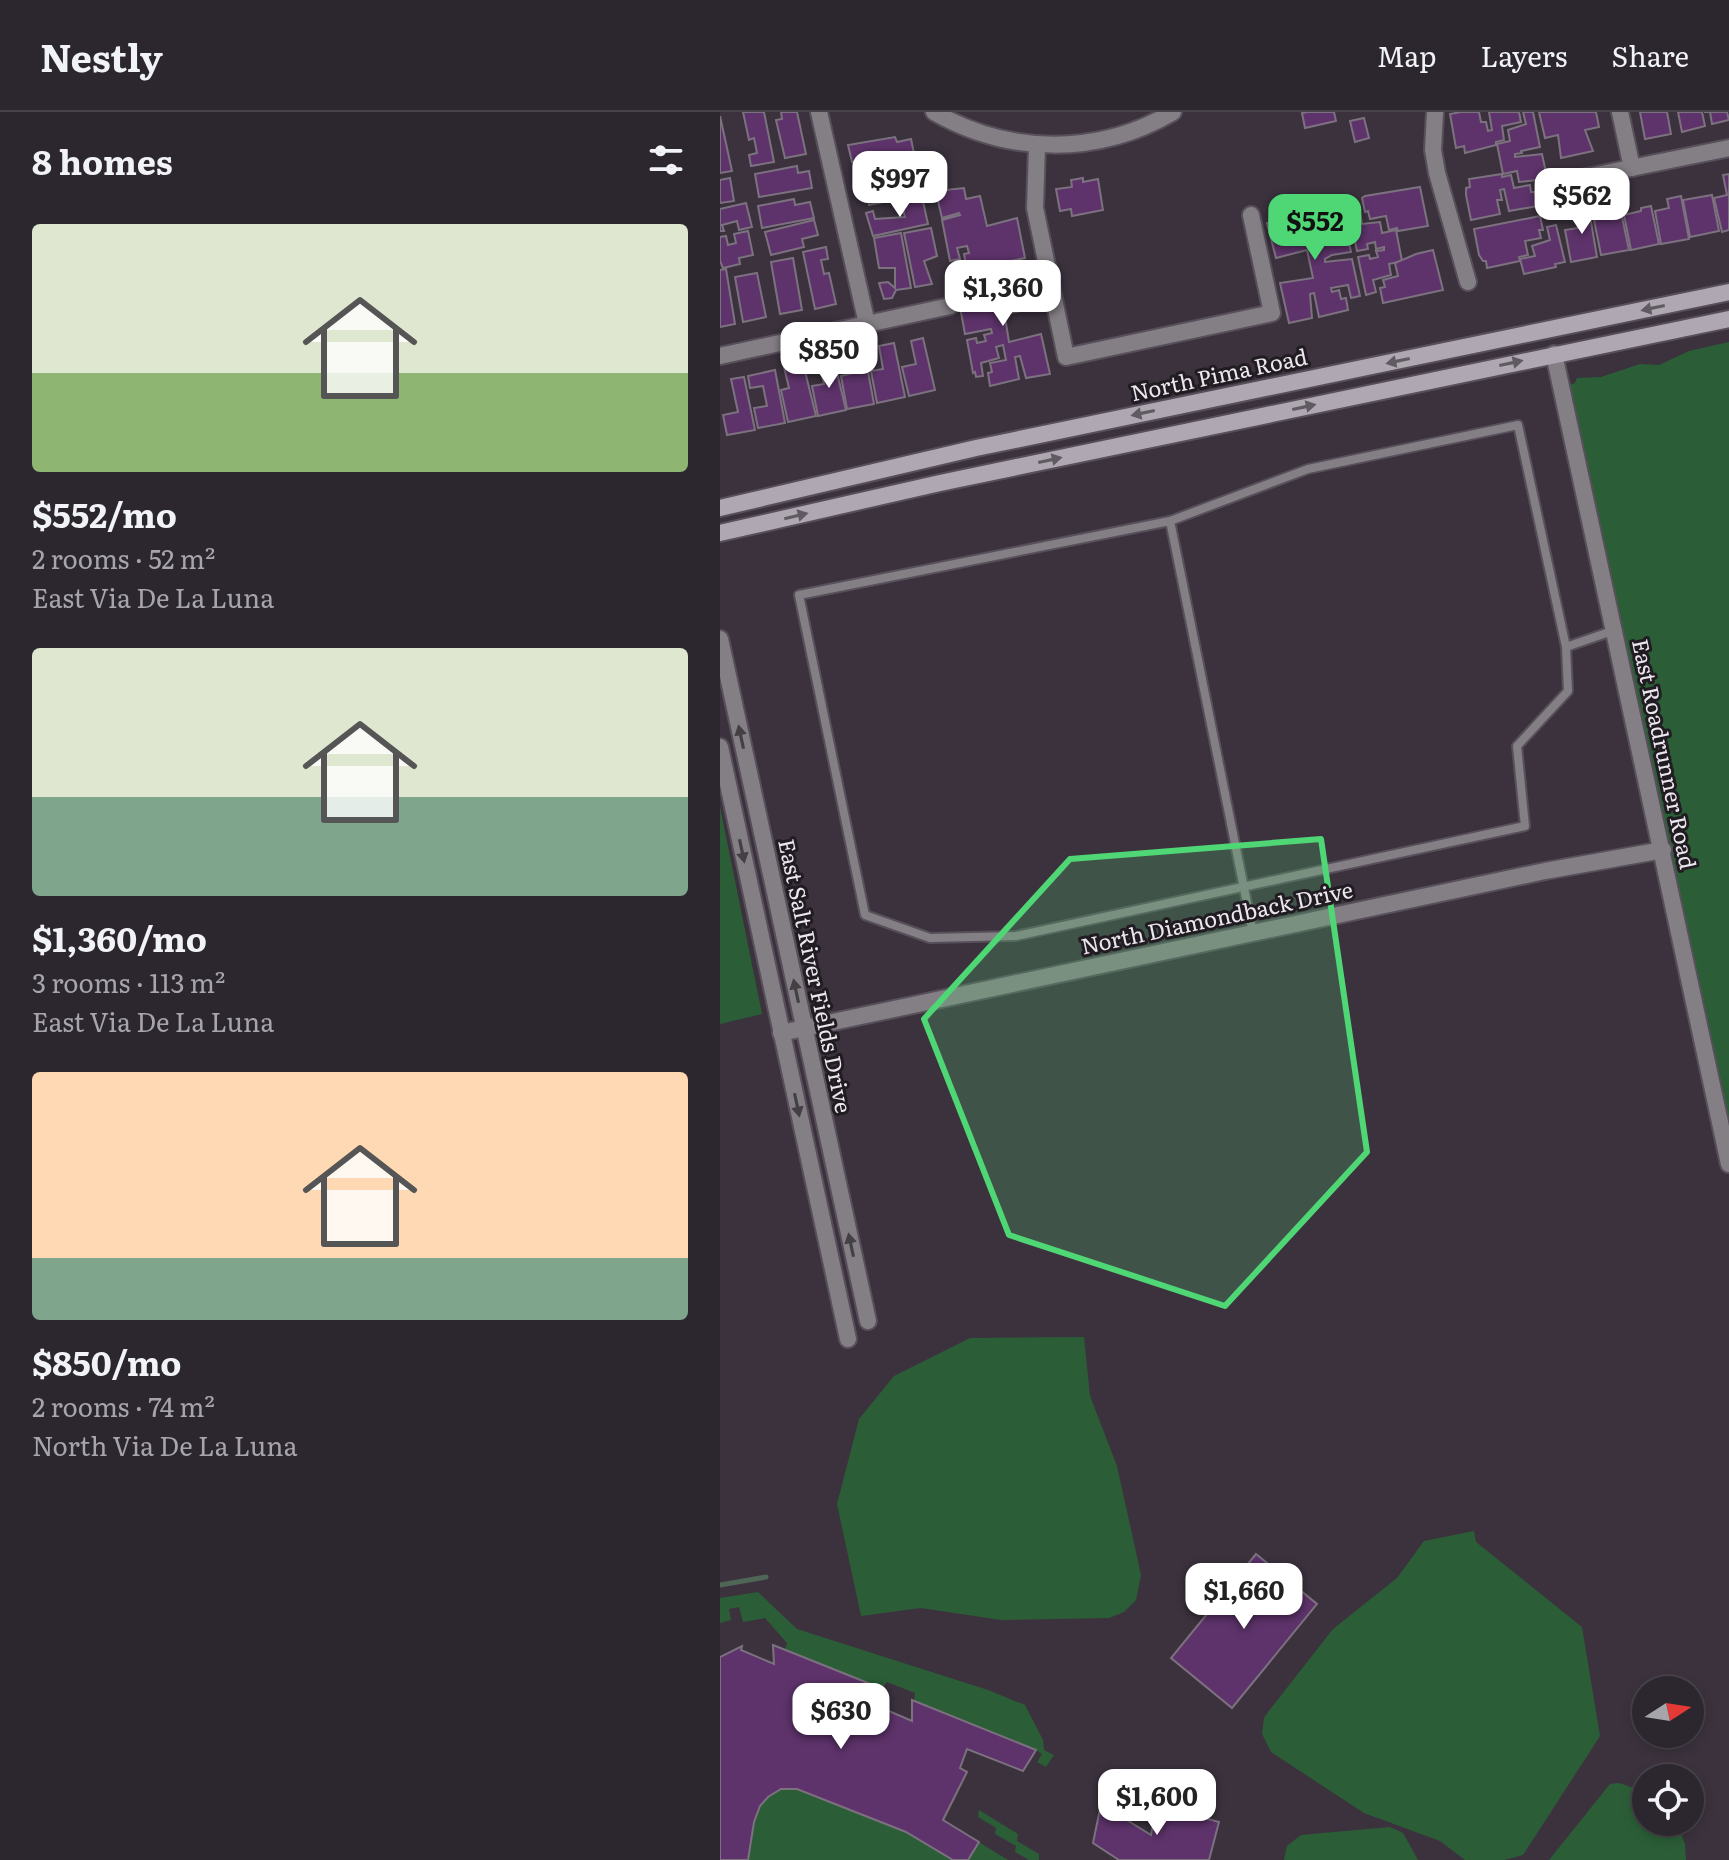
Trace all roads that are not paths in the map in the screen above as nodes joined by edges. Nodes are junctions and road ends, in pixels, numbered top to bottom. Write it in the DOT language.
graph roads {
  1 [pos="819,112"];
  2 [pos="934,112"];
  3 [pos="1173,112"];
  4 [pos="1435,112"];
  5 [pos="1620,112"];
  6 [pos="1037,145"];
  7 [pos="1729,148"];
  8 [pos="1632,168"];
  9 [pos="1562,182"];
  10 [pos="1251,215"];
  11 [pos="1468,282"];
  12 [pos="1729,292"];
  13 [pos="950,306"];
  14 [pos="1729,319"];
  15 [pos="867,324"];
  16 [pos="1554,354"];
  17 [pos="720,356"];
  18 [pos="720,508"];
  19 [pos="1170,521"];
  20 [pos="720,533"];
  21 [pos="1615,630"];
  22 [pos="720,639"];
  23 [pos="1566,647"];
  24 [pos="720,747"];
  25 [pos="1663,850"];
  26 [pos="1244,887"];
  27 [pos="1253,933"];
  28 [pos="804,1028"];
  29 [pos="781,1033"];
  30 [pos="1729,1164"];
  31 [pos="868,1321"];
  32 [pos="848,1339"];
  1 -- 15 [label="street"];
  2 -- 6 [label="street"];
  3 -- 6 [label="street"];
  4 -- 11 [label="street"];
  5 -- 8 [label="street"];
  6 -- 10 [label="street"];
  7 -- 8 [label="street"];
  8 -- 9 [label="street"];
  12 -- 18 [label="main road, North Pima Road, one-way"];
  13 -- 15 [label="street"];
  14 -- 16 [label="main road"];
  15 -- 17 [label="street"];
  20 -- 16 [label="main road, one-way"];
  16 -- 21 [label="street, East Roadrunner Road"];
  19 -- 23 [label="lane"];
  19 -- 26 [label="lane"];
  19 -- 26 [label="lane"];
  21 -- 23 [label="lane"];
  21 -- 25 [label="street, East Roadrunner Road"];
  28 -- 22 [label="street, East Salt River Fields Drive, one-way"];
  23 -- 26 [label="lane"];
  24 -- 29 [label="street, East Salt River Fields Drive, one-way"];
  25 -- 27 [label="street, North Diamondback Drive"];
  25 -- 30 [label="street, East Roadrunner Road"];
  26 -- 27 [label="lane"];
  27 -- 28 [label="street, North Diamondback Drive"];
  28 -- 29 [label="street, North Diamondback Drive"];
  31 -- 28 [label="street, East Salt River Fields Drive, one-way"];
  29 -- 32 [label="street, East Salt River Fields Drive, one-way"];
}
